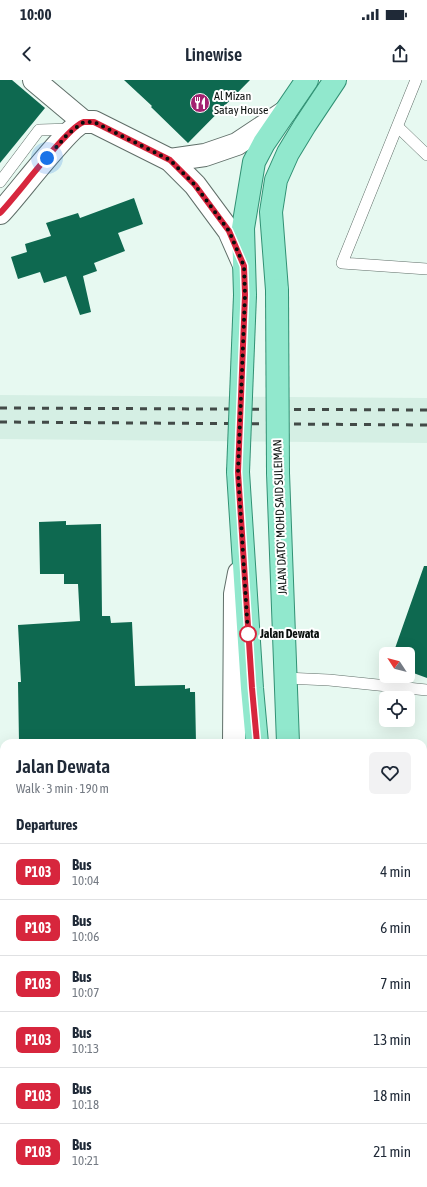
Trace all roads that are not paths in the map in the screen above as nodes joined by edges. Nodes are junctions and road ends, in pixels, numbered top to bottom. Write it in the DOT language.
graph roads {
  1 [pos="34,80"];
  2 [pos="307,80"];
  3 [pos="335,80"];
  4 [pos="416,80"];
  5 [pos="285,112"];
  6 [pos="78,125"];
  7 [pos="398,127"];
  8 [pos="427,155"];
  9 [pos="170,160"];
  10 [pos="0,182"];
  11 [pos="0,213"];
  12 [pos="244,266"];
  13 [pos="427,269"];
  14 [pos="242,538"];
  15 [pos="285,678"];
  16 [pos="427,690"];
  17 [pos="234,739"];
  18 [pos="258,739"];
  19 [pos="288,739"];
  1 -- 6 [label="street"];
  2 -- 5 [label="main road"];
  3 -- 15 [label="main road, JALAN DATO' MOHD SAID SULEIMAN, bridge"];
  4 -- 7 [label="lane"];
  5 -- 9 [label="street"];
  5 -- 12 [label="main road"];
  6 -- 9 [label="street"];
  6 -- 10 [label="lane"];
  6 -- 11 [label="street"];
  7 -- 8 [label="lane"];
  7 -- 13 [label="lane"];
  9 -- 12 [label="street"];
  12 -- 14 [label="main road, bridge"];
  14 -- 17 [label="street"];
  14 -- 18 [label="main road"];
  15 -- 16 [label="lane"];
  15 -- 19 [label="main road, JALAN DATO' MOHD SAID SULEIMAN"];
}
